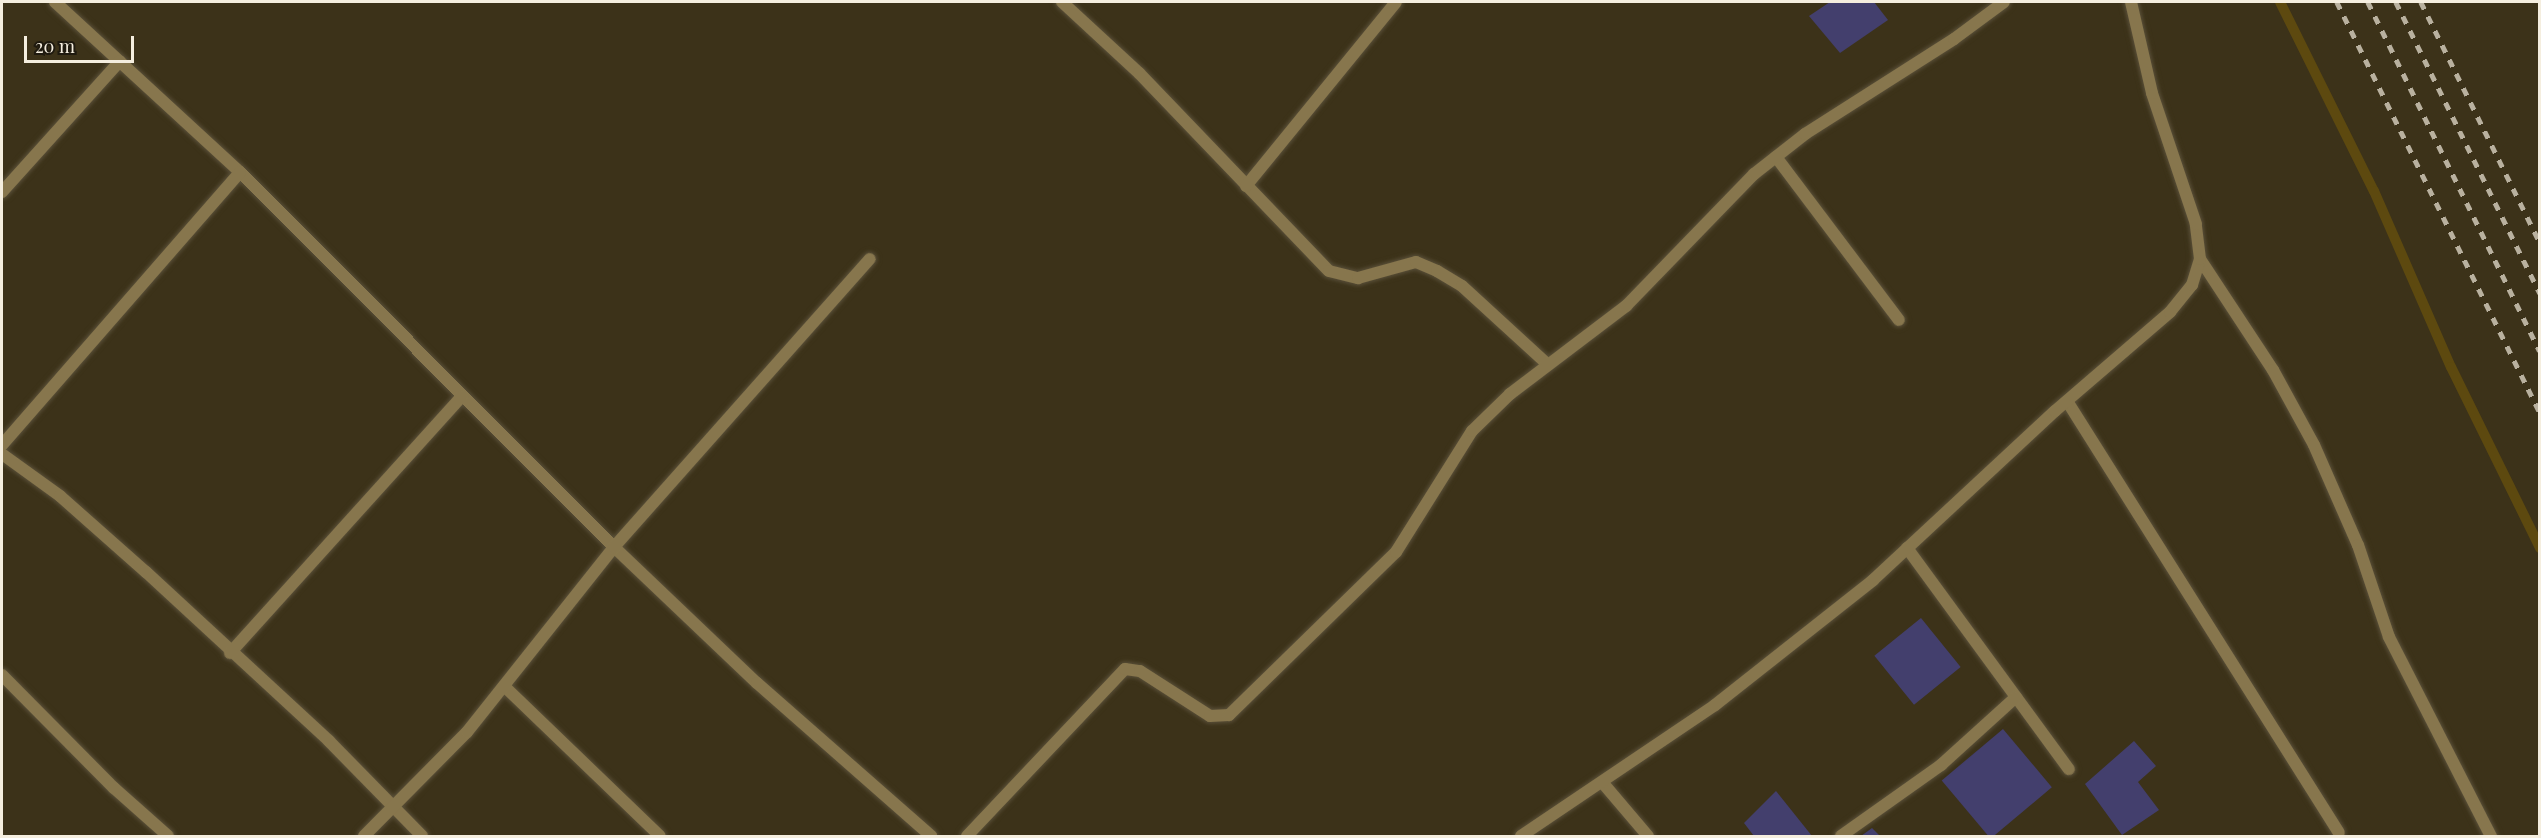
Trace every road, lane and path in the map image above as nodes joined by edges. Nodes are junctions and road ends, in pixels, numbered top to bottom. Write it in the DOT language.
graph roads {
  1 [pos="55,2"];
  2 [pos="1062,2"];
  3 [pos="1396,2"];
  4 [pos="2004,2"];
  5 [pos="2131,2"];
  6 [pos="120,61"];
  7 [pos="1776,157"];
  8 [pos="240,172"];
  9 [pos="1246,186"];
  10 [pos="2,192"];
  11 [pos="870,259"];
  12 [pos="2200,259"];
  13 [pos="1899,320"];
  14 [pos="1547,364"];
  15 [pos="462,396"];
  16 [pos="2067,401"];
  17 [pos="2,445"];
  18 [pos="2,454"];
  19 [pos="614,548"];
  20 [pos="1908,548"];
  21 [pos="230,653"];
  22 [pos="2,675"];
  23 [pos="504,686"];
  24 [pos="2016,697"];
  25 [pos="2069,769"];
  26 [pos="1602,782"];
  27 [pos="394,807"];
  28 [pos="2339,833"];
  29 [pos="168,837"];
  30 [pos="364,837"];
  31 [pos="422,837"];
  32 [pos="660,837"];
  33 [pos="931,837"];
  34 [pos="967,837"];
  35 [pos="1521,837"];
  36 [pos="1648,837"];
  37 [pos="1841,837"];
  38 [pos="2491,837"];
  1 -- 6 [label="street"];
  2 -- 9 [label="street"];
  3 -- 9 [label="street"];
  4 -- 7 [label="street"];
  5 -- 12 [label="street"];
  6 -- 8 [label="street"];
  6 -- 10 [label="street"];
  7 -- 13 [label="street"];
  7 -- 14 [label="street"];
  8 -- 15 [label="street"];
  8 -- 17 [label="street"];
  9 -- 14 [label="street"];
  11 -- 19 [label="street"];
  12 -- 16 [label="street"];
  12 -- 38 [label="street"];
  14 -- 34 [label="street"];
  15 -- 19 [label="street"];
  15 -- 21 [label="street"];
  16 -- 20 [label="street"];
  16 -- 28 [label="street"];
  18 -- 21 [label="street"];
  19 -- 23 [label="street"];
  19 -- 33 [label="street"];
  20 -- 24 [label="street"];
  20 -- 26 [label="street"];
  21 -- 27 [label="street"];
  22 -- 29 [label="street"];
  23 -- 27 [label="street"];
  23 -- 32 [label="street"];
  24 -- 25 [label="street"];
  24 -- 37 [label="street"];
  26 -- 35 [label="street"];
  26 -- 36 [label="street"];
  27 -- 30 [label="street"];
  27 -- 31 [label="street"];
}
